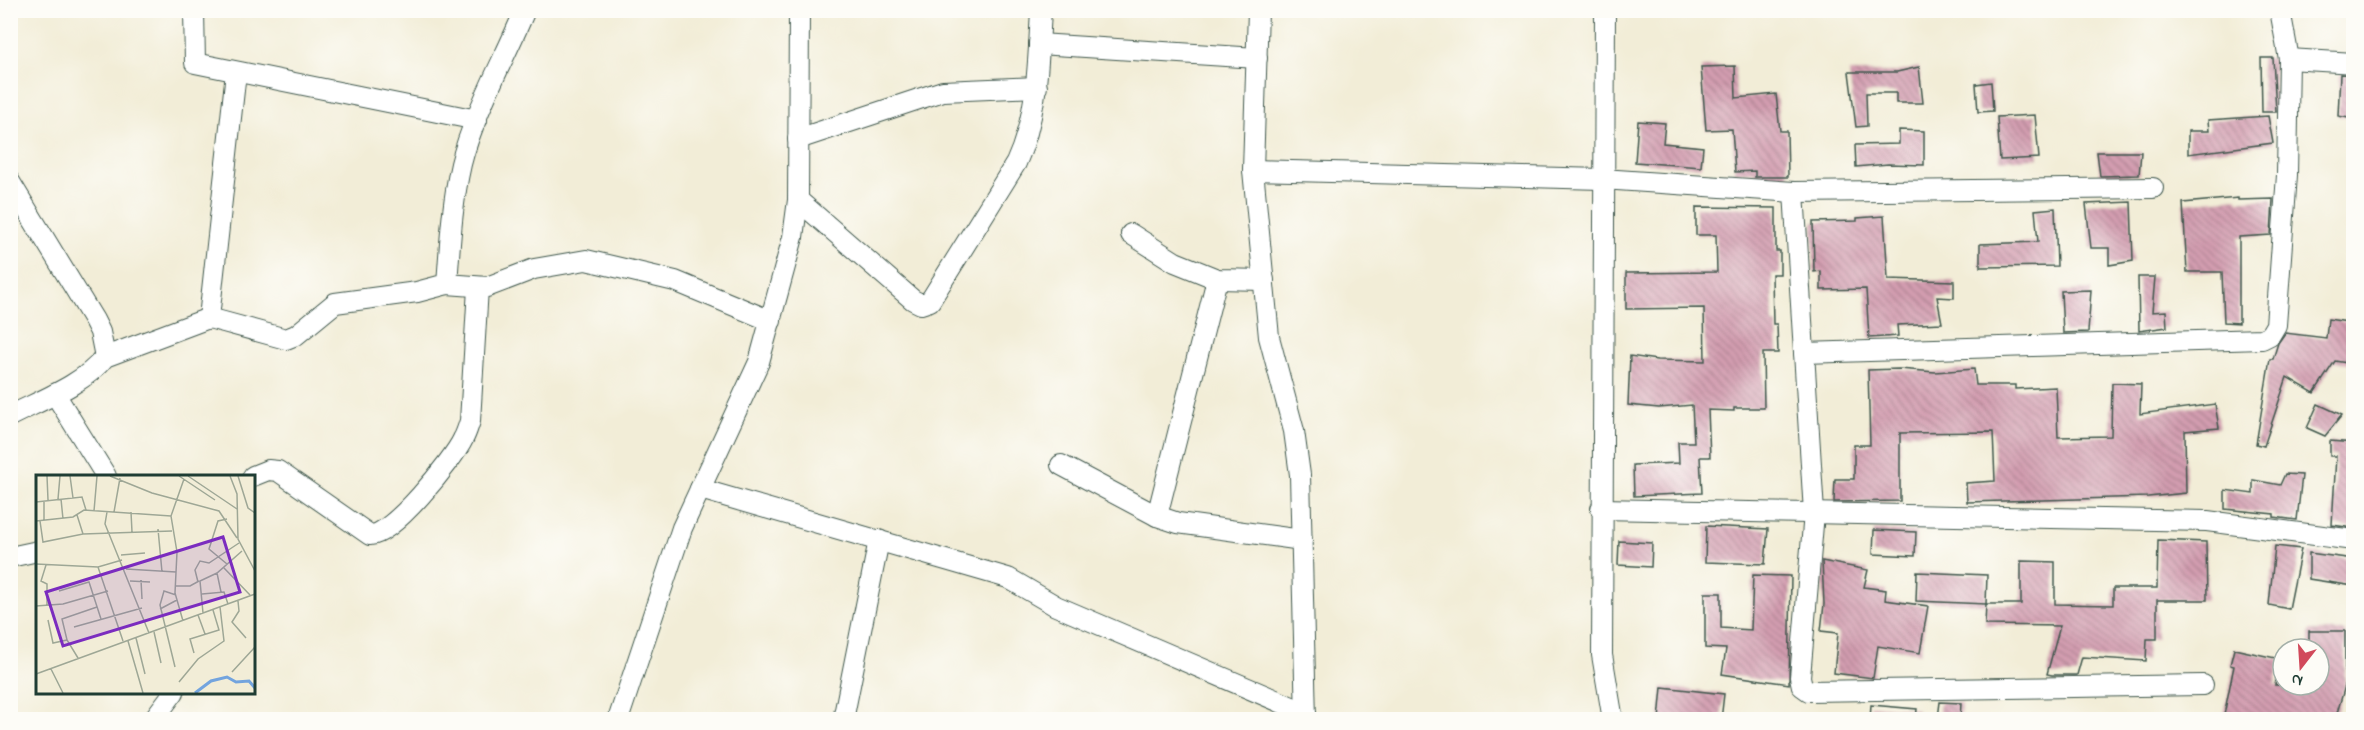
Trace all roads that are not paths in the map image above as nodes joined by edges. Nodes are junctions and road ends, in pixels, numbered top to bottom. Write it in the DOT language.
graph roads {
  1 [pos="194,10"];
  2 [pos="525,10"];
  3 [pos="799,10"];
  4 [pos="1041,10"];
  5 [pos="1258,10"];
  6 [pos="1605,10"];
  7 [pos="2280,10"];
  8 [pos="1039,44"];
  9 [pos="1257,58"];
  10 [pos="2289,59"];
  11 [pos="2354,63"];
  12 [pos="236,72"];
  13 [pos="1036,87"];
  14 [pos="477,120"];
  15 [pos="798,139"];
  16 [pos="1253,170"];
  17 [pos="1602,179"];
  18 [pos="10,182"];
  19 [pos="2153,188"];
  20 [pos="1794,192"];
  21 [pos="798,200"];
  22 [pos="1131,234"];
  23 [pos="1217,279"];
  24 [pos="1264,280"];
  25 [pos="447,284"];
  26 [pos="478,288"];
  27 [pos="209,318"];
  28 [pos="771,321"];
  29 [pos="1804,353"];
  30 [pos="105,357"];
  31 [pos="55,394"];
  32 [pos="10,416"];
  33 [pos="1061,465"];
  34 [pos="105,475"];
  35 [pos="255,476"];
  36 [pos="700,489"];
  37 [pos="1601,509"];
  38 [pos="1814,513"];
  39 [pos="1157,516"];
  40 [pos="879,540"];
  41 [pos="1302,540"];
  42 [pos="2354,540"];
  43 [pos="36,551"];
  44 [pos="10,557"];
  45 [pos="2203,685"];
  46 [pos="173,694"];
  47 [pos="1306,716"];
  48 [pos="153,720"];
  49 [pos="618,720"];
  50 [pos="843,720"];
  51 [pos="1613,720"];
  1 -- 12 [label="street"];
  2 -- 14 [label="street"];
  3 -- 15 [label="street"];
  4 -- 8 [label="street"];
  5 -- 9 [label="street"];
  6 -- 17 [label="street"];
  7 -- 10 [label="street"];
  8 -- 9 [label="street"];
  8 -- 13 [label="street"];
  9 -- 16 [label="street"];
  10 -- 11 [label="street"];
  10 -- 29 [label="street"];
  12 -- 14 [label="street"];
  12 -- 27 [label="street"];
  13 -- 15 [label="street"];
  13 -- 21 [label="street"];
  14 -- 25 [label="street"];
  15 -- 21 [label="street"];
  16 -- 17 [label="street"];
  16 -- 24 [label="street"];
  17 -- 20 [label="street"];
  17 -- 37 [label="street"];
  18 -- 30 [label="street"];
  19 -- 20 [label="street"];
  20 -- 29 [label="street"];
  21 -- 28 [label="street"];
  22 -- 23 [label="street"];
  23 -- 24 [label="street"];
  23 -- 39 [label="street"];
  24 -- 41 [label="street"];
  25 -- 26 [label="street"];
  25 -- 27 [label="street"];
  26 -- 28 [label="street"];
  26 -- 35 [label="street"];
  27 -- 30 [label="street"];
  28 -- 36 [label="street"];
  29 -- 38 [label="street"];
  30 -- 31 [label="street"];
  31 -- 32 [label="street"];
  31 -- 34 [label="street"];
  33 -- 39 [label="street"];
  36 -- 40 [label="street"];
  36 -- 49 [label="street"];
  37 -- 38 [label="street"];
  37 -- 51 [label="street"];
  38 -- 42 [label="street"];
  38 -- 45 [label="street"];
  39 -- 41 [label="street"];
  40 -- 47 [label="street"];
  40 -- 50 [label="street"];
  41 -- 47 [label="street"];
  43 -- 44 [label="street"];
  46 -- 48 [label="street"];
}
